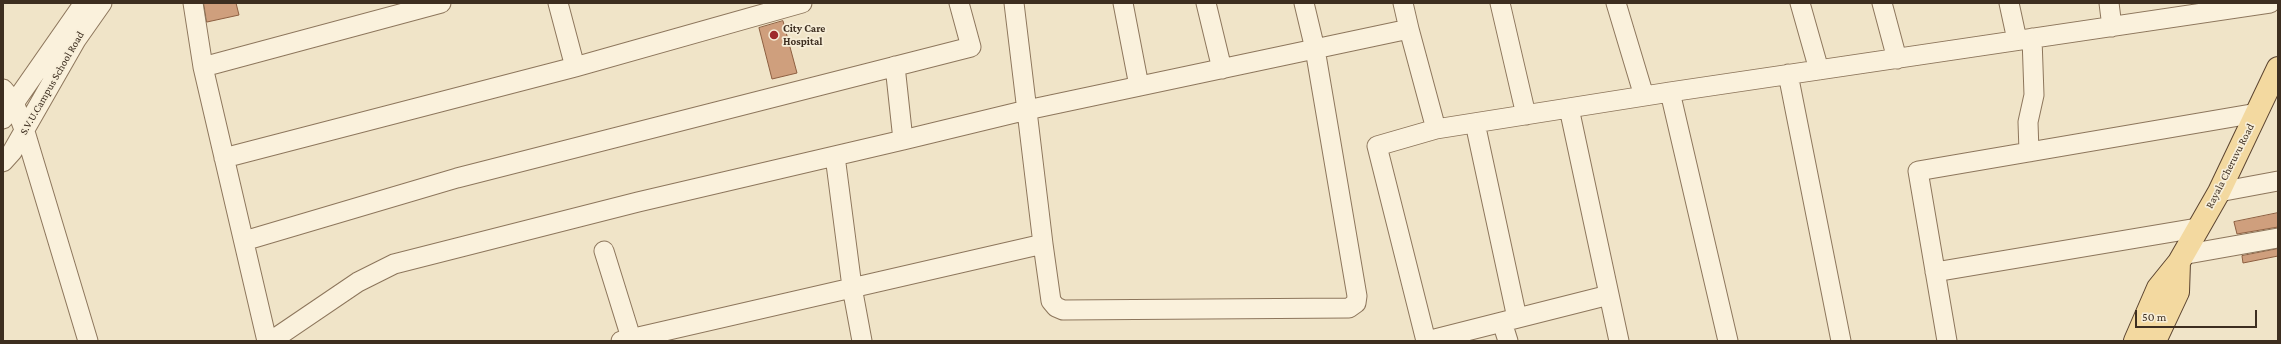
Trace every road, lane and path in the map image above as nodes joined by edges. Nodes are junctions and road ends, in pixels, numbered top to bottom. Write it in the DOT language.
graph roads {
  1 [pos="84,3"];
  2 [pos="102,3"];
  3 [pos="193,3"];
  4 [pos="441,3"];
  5 [pos="558,3"];
  6 [pos="802,3"];
  7 [pos="959,3"];
  8 [pos="1014,3"];
  9 [pos="1123,3"];
  10 [pos="1206,3"];
  11 [pos="1304,3"];
  12 [pos="1403,3"];
  13 [pos="1500,3"];
  14 [pos="1616,3"];
  15 [pos="1800,3"];
  16 [pos="1882,3"];
  17 [pos="2009,3"];
  18 [pos="2109,3"];
  19 [pos="2270,3"];
  20 [pos="2213,7"];
  21 [pos="2112,26"];
  22 [pos="1409,28"];
  23 [pos="2024,39"];
  24 [pos="1315,48"];
  25 [pos="1896,58"];
  26 [pos="203,66"];
  27 [pos="895,66"];
  28 [pos="575,67"];
  29 [pos="1222,69"];
  30 [pos="1819,70"];
  31 [pos="1788,74"];
  32 [pos="2275,80"];
  33 [pos="1139,86"];
  34 [pos="1670,92"];
  35 [pos="9,96"];
  36 [pos="1644,96"];
  37 [pos="1569,108"];
  38 [pos="1027,110"];
  39 [pos="2257,113"];
  40 [pos="1526,115"];
  41 [pos="3,119"];
  42 [pos="1475,123"];
  43 [pos="1436,129"];
  44 [pos="24,130"];
  45 [pos="903,140"];
  46 [pos="2029,152"];
  47 [pos="835,156"];
  48 [pos="224,158"];
  49 [pos="3,162"];
  50 [pos="2278,181"];
  51 [pos="2219,192"];
  52 [pos="2197,228"];
  53 [pos="2278,238"];
  54 [pos="244,241"];
  55 [pos="1043,244"];
  56 [pos="604,251"];
  57 [pos="2181,259"];
  58 [pos="1935,272"];
  59 [pos="852,287"];
  60 [pos="1609,295"];
  61 [pos="1510,320"];
  62 [pos="628,340"];
  63 [pos="88,341"];
  64 [pos="267,341"];
  65 [pos="270,341"];
  66 [pos="862,341"];
  67 [pos="1427,341"];
  68 [pos="1508,341"];
  69 [pos="1619,341"];
  70 [pos="1728,341"];
  71 [pos="1841,341"];
  72 [pos="1947,341"];
  73 [pos="2134,341"];
  74 [pos="2156,341"];
  1 -- 35 [label="street, S.V.U.Campus School Road"];
  2 -- 44 [label="street, S.V.U.Campus School Road"];
  3 -- 26 [label="street"];
  4 -- 26 [label="street"];
  5 -- 28 [label="street"];
  6 -- 28 [label="street"];
  7 -- 27 [label="street"];
  8 -- 38 [label="street"];
  9 -- 33 [label="street"];
  10 -- 29 [label="street"];
  11 -- 24 [label="street"];
  12 -- 22 [label="street"];
  13 -- 40 [label="street"];
  14 -- 36 [label="street"];
  15 -- 30 [label="street"];
  16 -- 25 [label="street"];
  17 -- 23 [label="street"];
  18 -- 21 [label="street"];
  19 -- 20 [label="street"];
  20 -- 21 [label="street"];
  21 -- 23 [label="street"];
  22 -- 24 [label="street"];
  22 -- 43 [label="street"];
  23 -- 25 [label="street"];
  23 -- 46 [label="street"];
  24 -- 29 [label="street"];
  24 -- 55 [label="street"];
  25 -- 30 [label="street"];
  26 -- 48 [label="street"];
  27 -- 45 [label="street"];
  27 -- 54 [label="street"];
  28 -- 48 [label="street"];
  29 -- 33 [label="street"];
  30 -- 31 [label="street"];
  31 -- 34 [label="street"];
  31 -- 71 [label="street"];
  32 -- 39 [label="main road, Rayala Cheruvu Road"];
  33 -- 38 [label="street"];
  34 -- 36 [label="street"];
  34 -- 70 [label="street"];
  35 -- 41 [label="street, S.V.U.Campus School Road"];
  35 -- 44 [label="street"];
  36 -- 37 [label="street"];
  37 -- 40 [label="street"];
  37 -- 60 [label="street"];
  38 -- 45 [label="street"];
  38 -- 55 [label="street"];
  39 -- 46 [label="street"];
  39 -- 51 [label="main road, Rayala Cheruvu Road"];
  40 -- 42 [label="street"];
  42 -- 43 [label="street"];
  42 -- 61 [label="street"];
  43 -- 67 [label="street"];
  44 -- 49 [label="street, S.V.U.Campus School Road"];
  44 -- 63 [label="street"];
  45 -- 47 [label="street"];
  46 -- 58 [label="street"];
  47 -- 59 [label="street"];
  47 -- 65 [label="street"];
  48 -- 54 [label="street"];
  50 -- 51 [label="street"];
  51 -- 52 [label="main road, Rayala Cheruvu Road"];
  52 -- 57 [label="main road, Rayala Cheruvu Road"];
  52 -- 58 [label="street"];
  53 -- 57 [label="street"];
  54 -- 64 [label="street"];
  55 -- 59 [label="street"];
  56 -- 62 [label="street"];
  57 -- 73 [label="main road, Rayala Cheruvu Road"];
  57 -- 74 [label="main road, Rayala Cheruvu Road"];
  58 -- 72 [label="street"];
  59 -- 62 [label="street"];
  59 -- 66 [label="street"];
  60 -- 61 [label="street"];
  60 -- 69 [label="street"];
  61 -- 67 [label="street"];
  61 -- 68 [label="street"];
}
